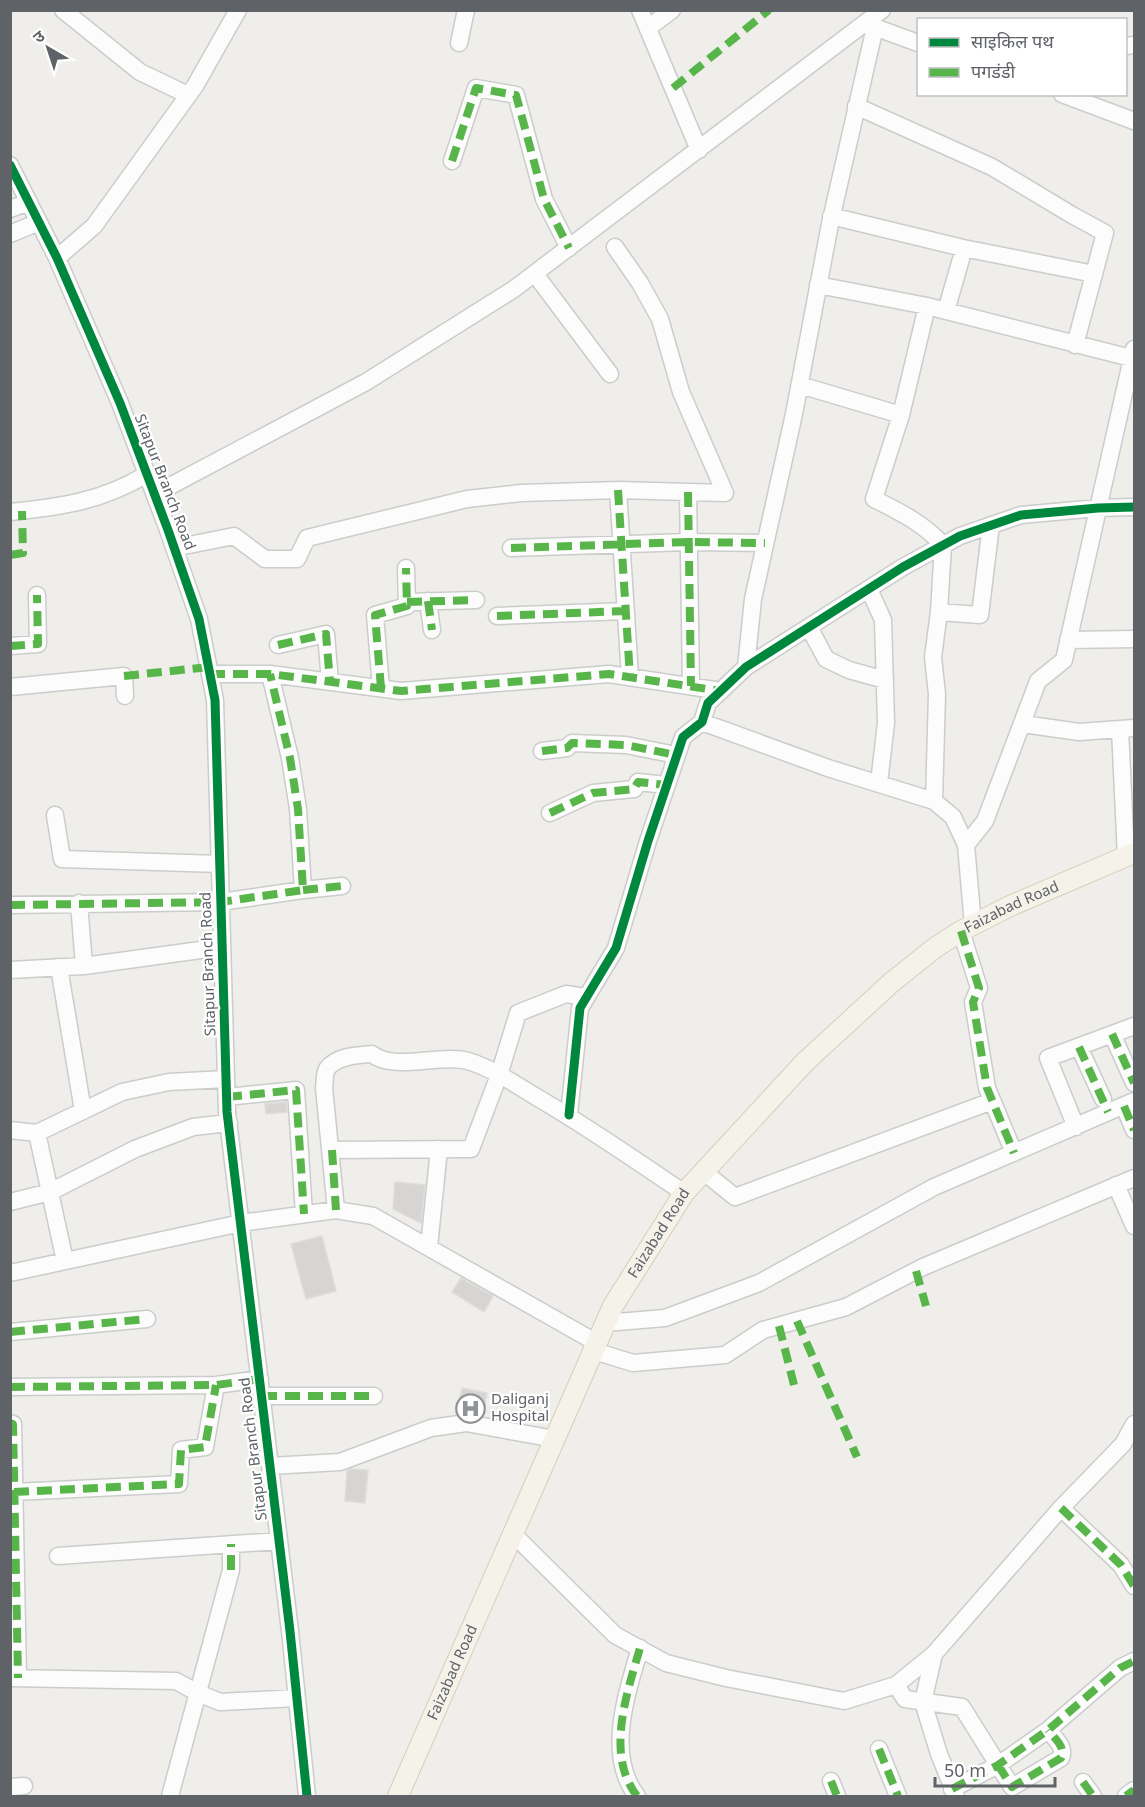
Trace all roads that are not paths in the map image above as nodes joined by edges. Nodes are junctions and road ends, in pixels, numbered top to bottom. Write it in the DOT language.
graph roads {
  1 [pos="63,10"];
  2 [pos="238,10"];
  3 [pos="466,10"];
  4 [pos="640,10"];
  5 [pos="672,10"];
  6 [pos="882,10"];
  7 [pos="870,25"];
  8 [pos="648,28"];
  9 [pos="917,43"];
  10 [pos="459,44"];
  11 [pos="188,95"];
  12 [pos="1067,96"];
  13 [pos="856,106"];
  14 [pos="1134,121"];
  15 [pos="699,150"];
  16 [pos="452,161"];
  17 [pos="10,165"];
  18 [pos="30,202"];
  19 [pos="10,209"];
  20 [pos="831,216"];
  21 [pos="39,222"];
  22 [pos="10,234"];
  23 [pos="615,247"];
  24 [pos="569,248"];
  25 [pos="57,258"];
  26 [pos="961,259"];
  27 [pos="535,274"];
  28 [pos="1094,274"];
  29 [pos="818,285"];
  30 [pos="927,306"];
  31 [pos="946,311"];
  32 [pos="1075,345"];
  33 [pos="1133,353"];
  34 [pos="610,374"];
  35 [pos="800,385"];
  36 [pos="901,415"];
  37 [pos="147,474"];
  38 [pos="618,490"];
  39 [pos="688,492"];
  40 [pos="154,494"];
  41 [pos="1134,507"];
  42 [pos="1098,508"];
  43 [pos="10,512"];
  44 [pos="991,525"];
  45 [pos="688,542"];
  46 [pos="765,543"];
  47 [pos="621,544"];
  48 [pos="943,544"];
  49 [pos="174,548"];
  50 [pos="511,548"];
  51 [pos="406,568"];
  52 [pos="869,589"];
  53 [pos="37,595"];
  54 [pos="476,600"];
  55 [pos="428,601"];
  56 [pos="407,602"];
  57 [pos="626,611"];
  58 [pos="939,612"];
  59 [pos="497,616"];
  60 [pos="809,627"];
  61 [pos="432,630"];
  62 [pos="1134,639"];
  63 [pos="1068,640"];
  64 [pos="278,645"];
  65 [pos="10,646"];
  66 [pos="746,667"];
  67 [pos="210,674"];
  68 [pos="270,674"];
  69 [pos="630,677"];
  70 [pos="885,680"];
  71 [pos="330,682"];
  72 [pos="690,686"];
  73 [pos="10,687"];
  74 [pos="381,688"];
  75 [pos="721,691"];
  76 [pos="125,696"];
  77 [pos="702,722"];
  78 [pos="1023,724"];
  79 [pos="1127,729"];
  80 [pos="542,752"];
  81 [pos="676,755"];
  82 [pos="879,783"];
  83 [pos="666,785"];
  84 [pos="934,801"];
  85 [pos="550,813"];
  86 [pos="55,814"];
  87 [pos="966,845"];
  88 [pos="1130,855"];
  89 [pos="220,864"];
  90 [pos="342,886"];
  91 [pos="303,890"];
  92 [pos="221,902"];
  93 [pos="79,903"];
  94 [pos="10,905"];
  95 [pos="967,928"];
  96 [pos="222,947"];
  97 [pos="84,966"];
  98 [pos="59,967"];
  99 [pos="10,970"];
  100 [pos="585,997"];
  101 [pos="1134,1026"];
  102 [pos="1112,1034"];
  103 [pos="1078,1047"];
  104 [pos="499,1075"];
  105 [pos="226,1079"];
  106 [pos="1134,1083"];
  107 [pos="227,1097"];
  108 [pos="1102,1099"];
  109 [pos="992,1101"];
  110 [pos="1129,1103"];
  111 [pos="83,1111"];
  112 [pos="569,1115"];
  113 [pos="229,1123"];
  114 [pos="1076,1127"];
  115 [pos="10,1130"];
  116 [pos="1134,1130"];
  117 [pos="37,1133"];
  118 [pos="439,1149"];
  119 [pos="332,1150"];
  120 [pos="1014,1153"];
  121 [pos="704,1172"];
  122 [pos="1134,1178"];
  123 [pos="1116,1185"];
  124 [pos="50,1192"];
  125 [pos="684,1192"];
  126 [pos="10,1202"];
  127 [pos="336,1210"];
  128 [pos="304,1214"];
  129 [pos="241,1223"];
  130 [pos="1134,1226"];
  131 [pos="429,1247"];
  132 [pos="65,1261"];
  133 [pos="10,1273"];
  134 [pos="147,1319"];
  135 [pos="605,1323"];
  136 [pos="10,1332"];
  137 [pos="595,1347"];
  138 [pos="260,1378"];
  139 [pos="216,1385"];
  140 [pos="10,1387"];
  141 [pos="262,1396"];
  142 [pos="374,1396"];
  143 [pos="10,1423"];
  144 [pos="1134,1424"];
  145 [pos="555,1439"];
  146 [pos="270,1466"];
  147 [pos="14,1492"];
  148 [pos="1061,1508"];
  149 [pos="513,1534"];
  150 [pos="279,1541"];
  151 [pos="231,1544"];
  152 [pos="58,1556"];
  153 [pos="1134,1586"];
  154 [pos="640,1648"];
  155 [pos="934,1654"];
  156 [pos="1134,1661"];
  157 [pos="14,1678"];
  158 [pos="896,1685"];
  159 [pos="198,1693"];
  160 [pos="297,1698"];
  161 [pos="922,1702"];
  162 [pos="1048,1730"];
  163 [pos="879,1749"];
  164 [pos="998,1765"];
  165 [pos="1083,1782"];
  166 [pos="1134,1790"];
  167 [pos="954,1793"];
  168 [pos="170,1797"];
  169 [pos="307,1797"];
  170 [pos="398,1797"];
  171 [pos="637,1797"];
  172 [pos="898,1797"];
  173 [pos="1093,1797"];
  174 [pos="1126,1797"];
  1 -- 11 [label="street"];
  2 -- 11 [label="street"];
  3 -- 10 [label="street"];
  4 -- 8 [label="street"];
  5 -- 8 [label="street"];
  6 -- 7 [label="street"];
  7 -- 9 [label="street"];
  7 -- 13 [label="street"];
  7 -- 15 [label="street"];
  8 -- 15 [label="street"];
  11 -- 25 [label="street"];
  12 -- 14 [label="street"];
  13 -- 20 [label="street"];
  13 -- 28 [label="street"];
  15 -- 24 [label="street"];
  16 -- 24 [label="street"];
  17 -- 18 [label="street, Sitapur Branch Road"];
  18 -- 19 [label="street"];
  18 -- 21 [label="street, Sitapur Branch Road"];
  20 -- 28 [label="street"];
  20 -- 29 [label="street"];
  21 -- 22 [label="street"];
  21 -- 25 [label="street, Sitapur Branch Road"];
  23 -- 39 [label="street"];
  24 -- 27 [label="street"];
  25 -- 37 [label="street, Sitapur Branch Road"];
  26 -- 31 [label="street"];
  27 -- 34 [label="street"];
  27 -- 40 [label="street"];
  28 -- 32 [label="street"];
  29 -- 30 [label="street"];
  29 -- 35 [label="street"];
  30 -- 31 [label="street"];
  30 -- 36 [label="street"];
  31 -- 32 [label="street"];
  32 -- 33 [label="street"];
  33 -- 42 [label="street"];
  35 -- 36 [label="street"];
  35 -- 46 [label="street"];
  36 -- 48 [label="street"];
  37 -- 40 [label="street, Sitapur Branch Road"];
  37 -- 43 [label="street"];
  38 -- 39 [label="street"];
  38 -- 47 [label="street"];
  38 -- 49 [label="street"];
  39 -- 45 [label="street"];
  40 -- 49 [label="street, Sitapur Branch Road"];
  41 -- 42 [label="street"];
  42 -- 44 [label="street"];
  42 -- 63 [label="street"];
  44 -- 48 [label="street"];
  44 -- 58 [label="street"];
  45 -- 46 [label="street"];
  45 -- 47 [label="street"];
  45 -- 72 [label="street"];
  46 -- 66 [label="street"];
  47 -- 50 [label="street"];
  47 -- 57 [label="street"];
  48 -- 52 [label="street"];
  48 -- 58 [label="street"];
  49 -- 67 [label="street, Sitapur Branch Road"];
  51 -- 56 [label="street"];
  52 -- 60 [label="street"];
  52 -- 70 [label="street"];
  53 -- 65 [label="street"];
  54 -- 55 [label="street"];
  55 -- 56 [label="street"];
  55 -- 61 [label="street"];
  56 -- 74 [label="street"];
  57 -- 59 [label="street"];
  57 -- 69 [label="street"];
  58 -- 84 [label="street"];
  60 -- 66 [label="street"];
  60 -- 70 [label="street"];
  62 -- 63 [label="street"];
  63 -- 78 [label="street"];
  64 -- 71 [label="street"];
  66 -- 75 [label="street"];
  67 -- 68 [label="street"];
  67 -- 89 [label="street, Sitapur Branch Road"];
  68 -- 71 [label="street"];
  68 -- 91 [label="street"];
  69 -- 72 [label="street"];
  69 -- 74 [label="street"];
  70 -- 82 [label="street"];
  71 -- 74 [label="street"];
  72 -- 75 [label="street"];
  73 -- 76 [label="street"];
  75 -- 77 [label="street"];
  77 -- 81 [label="street"];
  77 -- 82 [label="street"];
  78 -- 79 [label="street"];
  78 -- 87 [label="street"];
  79 -- 88 [label="street"];
  80 -- 81 [label="street"];
  81 -- 83 [label="street"];
  82 -- 84 [label="street"];
  83 -- 85 [label="street"];
  83 -- 100 [label="street"];
  84 -- 87 [label="street"];
  86 -- 89 [label="street"];
  87 -- 95 [label="street"];
  88 -- 95 [label="main road, Faizabad Road"];
  89 -- 92 [label="street, Sitapur Branch Road"];
  90 -- 91 [label="street"];
  91 -- 92 [label="street"];
  92 -- 93 [label="street"];
  92 -- 96 [label="street, Sitapur Branch Road"];
  93 -- 94 [label="street"];
  93 -- 97 [label="street"];
  95 -- 109 [label="street"];
  95 -- 121 [label="main road, Faizabad Road"];
  96 -- 97 [label="street"];
  96 -- 105 [label="street, Sitapur Branch Road"];
  97 -- 98 [label="street"];
  98 -- 99 [label="street"];
  98 -- 111 [label="street"];
  100 -- 104 [label="street"];
  100 -- 112 [label="street"];
  101 -- 102 [label="street"];
  102 -- 103 [label="street"];
  102 -- 106 [label="street"];
  103 -- 108 [label="street"];
  103 -- 114 [label="street"];
  104 -- 112 [label="street"];
  104 -- 118 [label="street"];
  104 -- 119 [label="street"];
  105 -- 107 [label="street, Sitapur Branch Road"];
  105 -- 111 [label="street"];
  107 -- 113 [label="street, Sitapur Branch Road"];
  107 -- 128 [label="street"];
  109 -- 120 [label="street"];
  109 -- 121 [label="street"];
  110 -- 114 [label="street"];
  110 -- 116 [label="street"];
  111 -- 117 [label="street"];
  112 -- 125 [label="street"];
  113 -- 124 [label="street"];
  113 -- 129 [label="street, Sitapur Branch Road"];
  114 -- 120 [label="street"];
  115 -- 117 [label="street"];
  117 -- 124 [label="street"];
  118 -- 119 [label="street"];
  118 -- 131 [label="street"];
  119 -- 127 [label="street"];
  120 -- 135 [label="street"];
  121 -- 125 [label="main road, Faizabad Road"];
  122 -- 123 [label="street"];
  123 -- 130 [label="street"];
  123 -- 137 [label="street"];
  124 -- 126 [label="street"];
  124 -- 132 [label="street"];
  125 -- 135 [label="main road, Faizabad Road"];
  127 -- 128 [label="street"];
  127 -- 131 [label="street"];
  128 -- 129 [label="street"];
  129 -- 132 [label="street"];
  129 -- 138 [label="street, Sitapur Branch Road"];
  131 -- 137 [label="street"];
  132 -- 133 [label="street"];
  134 -- 136 [label="street"];
  135 -- 137 [label="main road, Faizabad Road"];
  137 -- 145 [label="main road, Faizabad Road"];
  138 -- 139 [label="street"];
  138 -- 141 [label="street, Sitapur Branch Road"];
  139 -- 140 [label="street"];
  139 -- 147 [label="street"];
  141 -- 142 [label="street"];
  141 -- 146 [label="street, Sitapur Branch Road"];
  143 -- 147 [label="street"];
  144 -- 148 [label="street"];
  145 -- 146 [label="street"];
  145 -- 149 [label="main road, Faizabad Road"];
  146 -- 150 [label="street, Sitapur Branch Road"];
  147 -- 157 [label="street"];
  148 -- 153 [label="street"];
  148 -- 155 [label="street"];
  149 -- 154 [label="street"];
  149 -- 170 [label="main road, Faizabad Road"];
  150 -- 151 [label="street"];
  150 -- 160 [label="street, Sitapur Branch Road"];
  151 -- 152 [label="street"];
  151 -- 159 [label="street"];
  154 -- 158 [label="street"];
  154 -- 171 [label="street"];
  155 -- 158 [label="street"];
  155 -- 161 [label="street"];
  156 -- 162 [label="street"];
  157 -- 159 [label="street"];
  158 -- 161 [label="street"];
  159 -- 160 [label="street"];
  159 -- 168 [label="street"];
  160 -- 169 [label="street, Sitapur Branch Road"];
  161 -- 164 [label="street"];
  161 -- 167 [label="street"];
  162 -- 164 [label="street"];
  162 -- 164 [label="street"];
  163 -- 172 [label="street"];
  164 -- 167 [label="street"];
  165 -- 173 [label="street"];
  166 -- 174 [label="street"];
}
